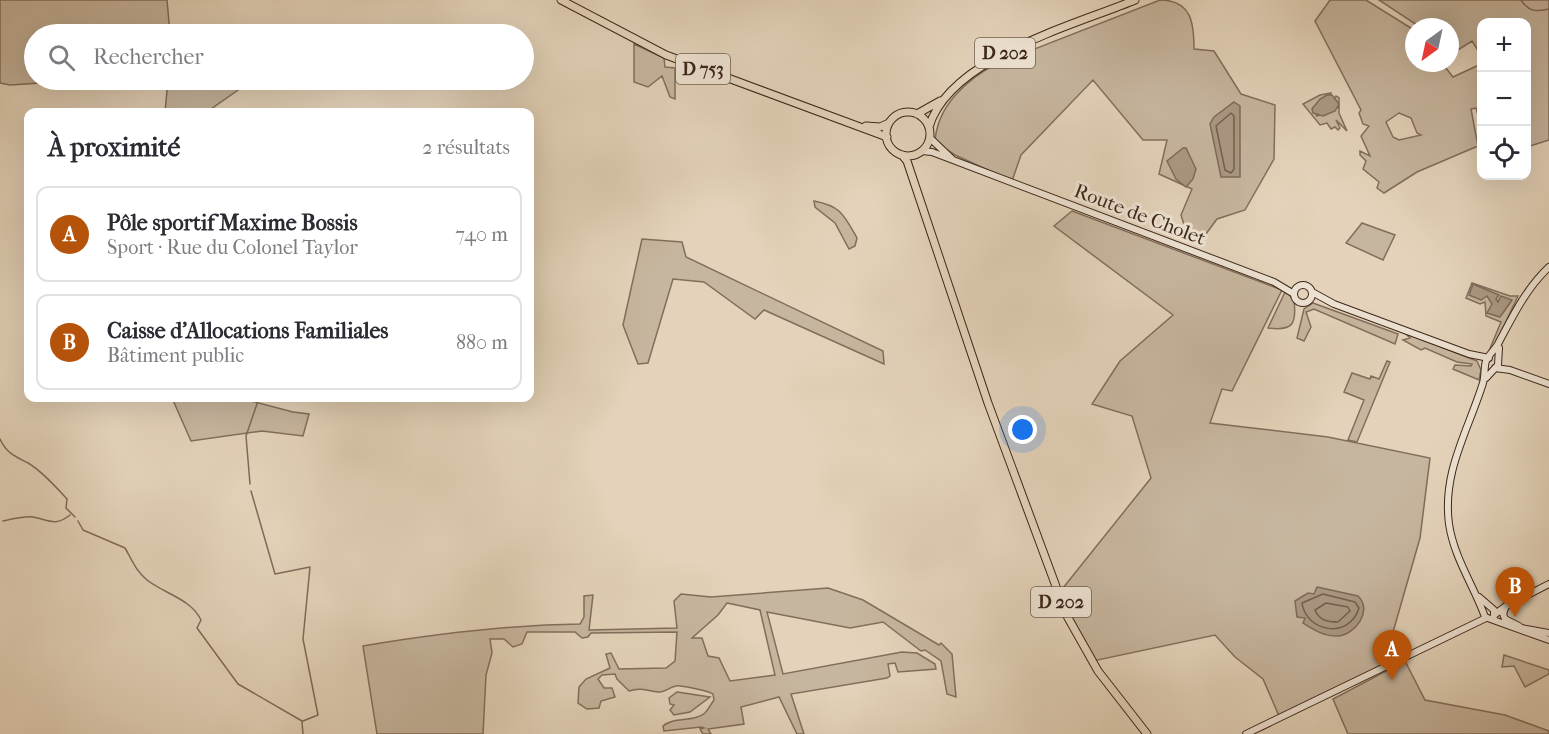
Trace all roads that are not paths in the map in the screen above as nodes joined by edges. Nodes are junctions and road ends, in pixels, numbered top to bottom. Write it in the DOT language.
graph roads {
  1 [pos="561,0"];
  2 [pos="1135,0"];
  3 [pos="947,96"];
  4 [pos="917,114"];
  5 [pos="889,123"];
  6 [pos="851,124"];
  7 [pos="929,127"];
  8 [pos="887,137"];
  9 [pos="930,138"];
  10 [pos="922,151"];
  11 [pos="902,155"];
  12 [pos="914,155"];
  13 [pos="963,166"];
  14 [pos="912,177"];
  15 [pos="1549,267"];
  16 [pos="1274,282"];
  17 [pos="1297,286"];
  18 [pos="1312,292"];
  19 [pos="1294,294"];
  20 [pos="1309,300"];
  21 [pos="1334,304"];
  22 [pos="1492,363"];
  23 [pos="1549,384"];
  24 [pos="1549,585"];
  25 [pos="1505,607"];
  26 [pos="1489,613"];
  27 [pos="1522,628"];
  28 [pos="1549,633"];
  29 [pos="1549,640"];
  30 [pos="1147,734"];
  31 [pos="1246,734"];
  1 -- 6 [label="main road, D 753"];
  2 -- 3 [label="main road, D 202"];
  3 -- 4 [label="main road, D 202"];
  3 -- 7 [label="main road, D 202"];
  4 -- 5 [label="main road"];
  4 -- 7 [label="main road"];
  5 -- 6 [label="main road, D 753"];
  5 -- 8 [label="main road"];
  6 -- 8 [label="main road, D 753"];
  7 -- 9 [label="main road"];
  8 -- 11 [label="main road"];
  9 -- 10 [label="main road"];
  9 -- 13 [label="main road"];
  10 -- 12 [label="main road"];
  10 -- 13 [label="main road"];
  11 -- 12 [label="main road"];
  11 -- 14 [label="main road, D 202"];
  12 -- 14 [label="main road, D 202"];
  13 -- 16 [label="main road, Route de Cholet"];
  14 -- 30 [label="main road, D 202"];
  15 -- 22 [label="main road"];
  16 -- 17 [label="main road, Route de Cholet"];
  16 -- 19 [label="main road, Route de Cholet"];
  17 -- 18 [label="main road"];
  17 -- 19 [label="main road"];
  18 -- 20 [label="main road"];
  18 -- 21 [label="main road"];
  19 -- 20 [label="main road"];
  20 -- 21 [label="main road"];
  21 -- 22 [label="main road"];
  22 -- 23 [label="main road"];
  22 -- 26 [label="main road"];
  24 -- 25 [label="main road"];
  25 -- 26 [label="main road"];
  25 -- 27 [label="main road"];
  26 -- 27 [label="main road"];
  26 -- 29 [label="main road"];
  26 -- 31 [label="main road"];
  27 -- 28 [label="main road"];
}
